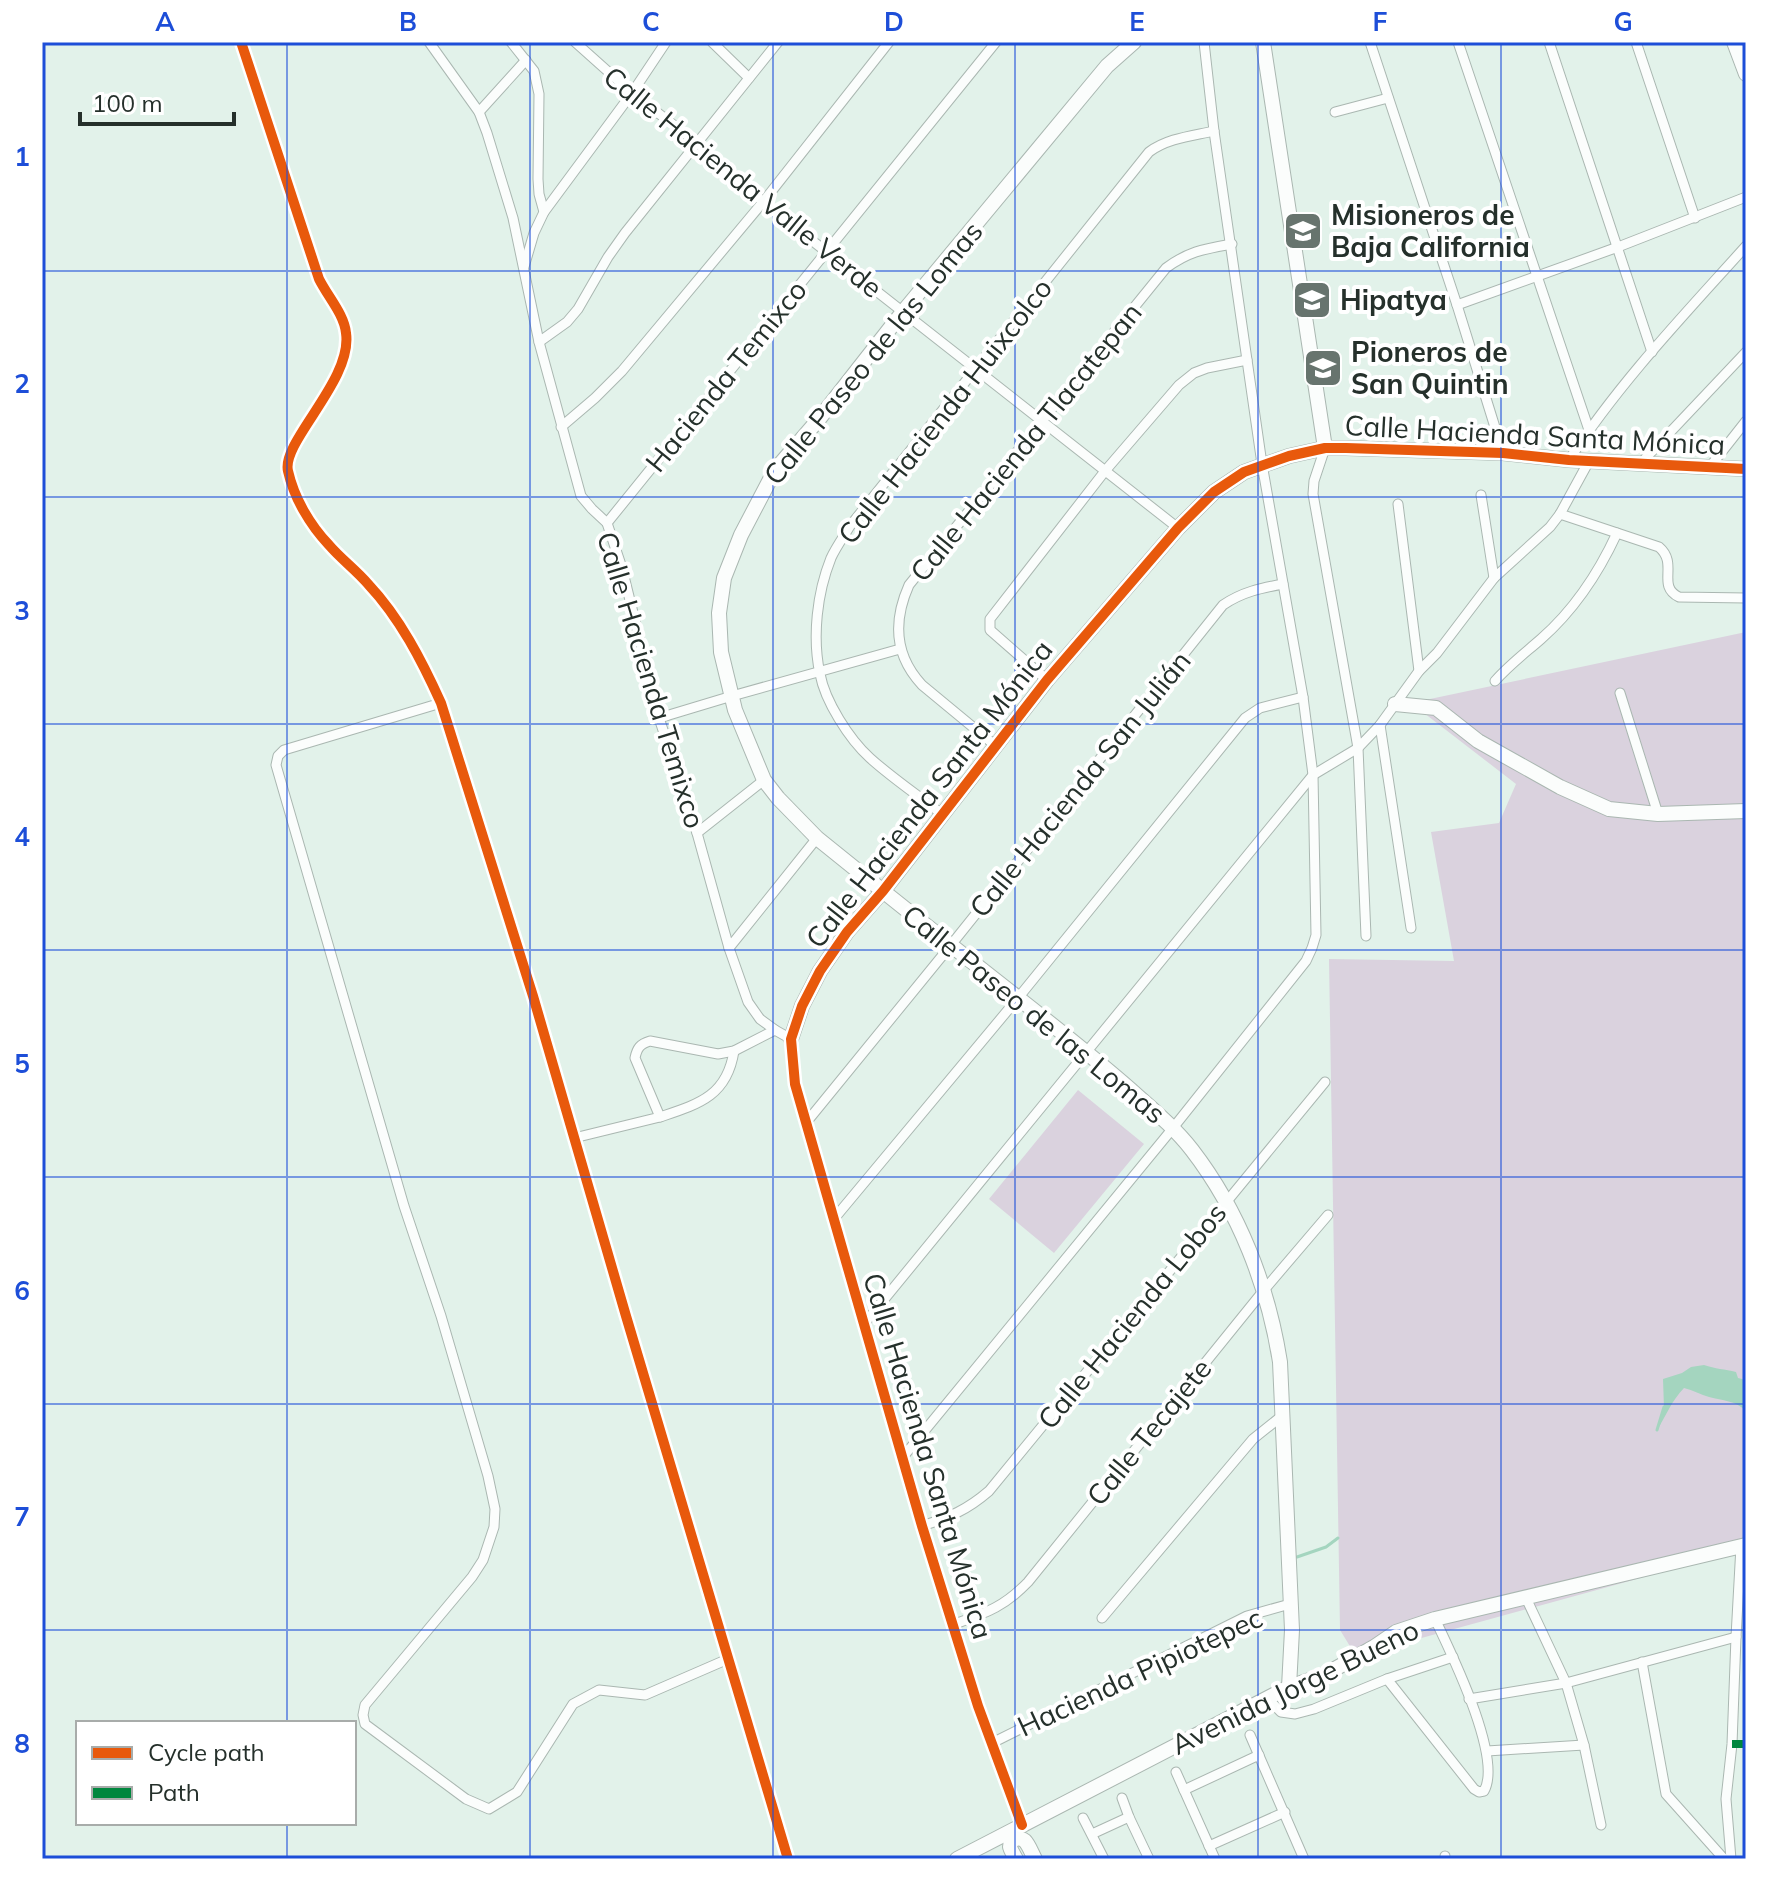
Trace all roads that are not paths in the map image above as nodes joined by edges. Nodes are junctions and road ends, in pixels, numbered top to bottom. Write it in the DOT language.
graph roads {
  1 [pos="241,42"];
  2 [pos="429,42"];
  3 [pos="511,42"];
  4 [pos="666,42"];
  5 [pos="712,42"];
  6 [pos="778,42"];
  7 [pos="889,42"];
  8 [pos="996,42"];
  9 [pos="1134,42"];
  10 [pos="1204,42"];
  11 [pos="1263,42"];
  12 [pos="1370,42"];
  13 [pos="1458,42"];
  14 [pos="1549,42"];
  15 [pos="1636,42"];
  16 [pos="1735,42"];
  17 [pos="578,43"];
  18 [pos="1746,51"];
  19 [pos="526,60"];
  20 [pos="1746,74"];
  21 [pos="749,78"];
  22 [pos="632,93"];
  23 [pos="1388,98"];
  24 [pos="479,112"];
  25 [pos="1335,112"];
  26 [pos="1214,131"];
  27 [pos="697,143"];
  28 [pos="1746,197"];
  29 [pos="763,202"];
  30 [pos="544,212"];
  31 [pos="1695,218"];
  32 [pos="1232,244"];
  33 [pos="1746,246"];
  34 [pos="1618,247"];
  35 [pos="827,252"];
  36 [pos="523,270"];
  37 [pos="1536,276"];
  38 [pos="1457,305"];
  39 [pos="902,313"];
  40 [pos="539,342"];
  41 [pos="1652,352"];
  42 [pos="1746,352"];
  43 [pos="1247,360"];
  44 [pos="976,369"];
  45 [pos="1746,421"];
  46 [pos="1041,422"];
  47 [pos="561,427"];
  48 [pos="1589,430"];
  49 [pos="1325,448"];
  50 [pos="1503,453"];
  51 [pos="1569,460"];
  52 [pos="1589,461"];
  53 [pos="1641,463"];
  54 [pos="1262,464"];
  55 [pos="1709,468"];
  56 [pos="1746,469"];
  57 [pos="1105,471"];
  58 [pos="1481,495"];
  59 [pos="1398,504"];
  60 [pos="1560,514"];
  61 [pos="607,523"];
  62 [pos="1178,528"];
  63 [pos="1617,533"];
  64 [pos="1494,578"];
  65 [pos="1283,584"];
  66 [pos="1746,598"];
  67 [pos="900,649"];
  68 [pos="1419,671"];
  69 [pos="819,673"];
  70 [pos="1047,680"];
  71 [pos="1495,681"];
  72 [pos="1620,693"];
  73 [pos="732,696"];
  74 [pos="1303,697"];
  75 [pos="441,703"];
  76 [pos="1395,704"];
  77 [pos="659,718"];
  78 [pos="1380,725"];
  79 [pos="997,747"];
  80 [pos="1358,748"];
  81 [pos="1313,775"];
  82 [pos="764,780"];
  83 [pos="1746,811"];
  84 [pos="1658,814"];
  85 [pos="943,815"];
  86 [pos="697,833"];
  87 [pos="817,838"];
  88 [pos="883,891"];
  89 [pos="1411,928"];
  90 [pos="1366,936"];
  91 [pos="951,945"];
  92 [pos="729,948"];
  93 [pos="1018,998"];
  94 [pos="775,1030"];
  95 [pos="791,1039"];
  96 [pos="734,1051"];
  97 [pos="1087,1051"];
  98 [pos="1325,1082"];
  99 [pos="660,1117"];
  100 [pos="805,1124"];
  101 [pos="1173,1128"];
  102 [pos="574,1138"];
  103 [pos="1226,1201"];
  104 [pos="1328,1215"];
  105 [pos="833,1220"];
  106 [pos="1264,1290"];
  107 [pos="864,1324"];
  108 [pos="1283,1415"];
  109 [pos="903,1457"];
  110 [pos="922,1526"];
  111 [pos="1744,1546"];
  112 [pos="1526,1598"];
  113 [pos="1290,1604"];
  114 [pos="1102,1618"];
  115 [pos="1435,1619"];
  116 [pos="952,1625"];
  117 [pos="1736,1637"];
  118 [pos="1453,1657"];
  119 [pos="728,1659"];
  120 [pos="1642,1662"];
  121 [pos="1387,1679"];
  122 [pos="1566,1683"];
  123 [pos="1289,1687"];
  124 [pos="1268,1699"];
  125 [pos="1469,1699"];
  126 [pos="1250,1735"];
  127 [pos="992,1743"];
  128 [pos="1584,1745"];
  129 [pos="1487,1751"];
  130 [pos="1259,1755"];
  131 [pos="1176,1772"];
  132 [pos="1184,1790"];
  133 [pos="1122,1798"];
  134 [pos="1285,1812"];
  135 [pos="1129,1817"];
  136 [pos="1083,1818"];
  137 [pos="1022,1825"];
  138 [pos="1601,1825"];
  139 [pos="1092,1834"];
  140 [pos="1209,1846"];
  141 [pos="788,1859"];
  142 [pos="957,1859"];
  143 [pos="1016,1859"];
  144 [pos="1035,1859"];
  145 [pos="1104,1859"];
  146 [pos="1149,1859"];
  147 [pos="1215,1859"];
  148 [pos="1304,1859"];
  149 [pos="1724,1859"];
  150 [pos="1731,1859"];
  1 -- 75 [label="street"];
  2 -- 24 [label="street, Calle Hacienda Temixco"];
  3 -- 19 [label="street"];
  4 -- 22 [label="street"];
  5 -- 21 [label="street"];
  6 -- 21 [label="street"];
  7 -- 29 [label="street"];
  8 -- 35 [label="street, Hacienda Temixco"];
  9 -- 39 [label="street, Calle Paseo de las Lomas"];
  10 -- 26 [label="street"];
  11 -- 49 [label="street"];
  12 -- 23 [label="street"];
  13 -- 37 [label="street"];
  14 -- 34 [label="street"];
  15 -- 31 [label="street"];
  16 -- 18 [label="street"];
  16 -- 20 [label="street"];
  17 -- 22 [label="street, Calle Hacienda Valle Verde"];
  19 -- 24 [label="street"];
  19 -- 30 [label="street"];
  21 -- 27 [label="street"];
  22 -- 27 [label="street, Calle Hacienda Valle Verde"];
  22 -- 30 [label="street"];
  23 -- 25 [label="street"];
  23 -- 38 [label="street"];
  24 -- 36 [label="street, Calle Hacienda Temixco"];
  26 -- 32 [label="street"];
  26 -- 44 [label="street, Calle Hacienda Huixcolco"];
  27 -- 29 [label="street, Calle Hacienda Valle Verde"];
  27 -- 40 [label="street"];
  28 -- 31 [label="street"];
  29 -- 35 [label="street, Calle Hacienda Valle Verde"];
  29 -- 47 [label="street"];
  30 -- 36 [label="street"];
  31 -- 34 [label="street"];
  32 -- 43 [label="street"];
  32 -- 46 [label="street, Calle Hacienda Tlacatepan"];
  33 -- 41 [label="street"];
  34 -- 37 [label="street"];
  34 -- 41 [label="street"];
  35 -- 39 [label="street, Calle Hacienda Valle Verde"];
  35 -- 61 [label="street, Hacienda Temixco"];
  36 -- 40 [label="street, Calle Hacienda Temixco"];
  37 -- 38 [label="street"];
  37 -- 48 [label="street"];
  38 -- 50 [label="street"];
  39 -- 44 [label="street, Calle Hacienda Valle Verde"];
  39 -- 73 [label="street, Calle Paseo de las Lomas"];
  40 -- 47 [label="street, Calle Hacienda Temixco"];
  41 -- 48 [label="street"];
  42 -- 53 [label="street"];
  43 -- 54 [label="street"];
  43 -- 57 [label="street"];
  44 -- 46 [label="street, Calle Hacienda Valle Verde"];
  44 -- 69 [label="street, Calle Hacienda Huixcolco"];
  45 -- 55 [label="street"];
  46 -- 57 [label="street, Calle Hacienda Valle Verde"];
  46 -- 67 [label="street, Calle Hacienda Tlacatepan"];
  47 -- 61 [label="street, Calle Hacienda Temixco"];
  48 -- 51 [label="street"];
  49 -- 50 [label="street, Calle Hacienda Santa Mónica"];
  49 -- 54 [label="street, Calle Hacienda Santa Mónica"];
  49 -- 80 [label="street"];
  50 -- 51 [label="street, Calle Hacienda Santa Mónica"];
  51 -- 52 [label="street, Calle Hacienda Santa Mónica"];
  52 -- 53 [label="street, Calle Hacienda Santa Mónica"];
  52 -- 60 [label="street"];
  53 -- 55 [label="street, Calle Hacienda Santa Mónica"];
  54 -- 62 [label="street, Calle Hacienda Santa Mónica"];
  54 -- 65 [label="street"];
  55 -- 56 [label="street, Calle Hacienda Santa Mónica"];
  57 -- 62 [label="street, Calle Hacienda Valle Verde"];
  57 -- 70 [label="street"];
  58 -- 64 [label="street"];
  59 -- 68 [label="street"];
  60 -- 63 [label="street"];
  60 -- 64 [label="street"];
  61 -- 77 [label="street, Calle Hacienda Temixco"];
  62 -- 70 [label="street, Calle Hacienda Santa Mónica"];
  63 -- 66 [label="street"];
  63 -- 71 [label="street"];
  64 -- 68 [label="street"];
  65 -- 74 [label="street"];
  65 -- 91 [label="street, Calle Hacienda San Julián"];
  67 -- 69 [label="street"];
  67 -- 79 [label="street"];
  68 -- 76 [label="street"];
  69 -- 73 [label="street"];
  69 -- 85 [label="street, Calle Hacienda Huixcolco"];
  70 -- 79 [label="street, Calle Hacienda Santa Mónica"];
  72 -- 84 [label="street"];
  73 -- 77 [label="street"];
  73 -- 82 [label="street, Calle Paseo de las Lomas"];
  74 -- 81 [label="street"];
  74 -- 93 [label="street"];
  75 -- 102 [label="street"];
  75 -- 119 [label="street"];
  76 -- 78 [label="street"];
  76 -- 84 [label="street"];
  77 -- 86 [label="street, Calle Hacienda Temixco"];
  78 -- 80 [label="street"];
  78 -- 89 [label="street"];
  79 -- 85 [label="street, Calle Hacienda Santa Mónica"];
  80 -- 81 [label="street"];
  80 -- 90 [label="street"];
  81 -- 97 [label="street"];
  81 -- 101 [label="street"];
  82 -- 86 [label="street"];
  82 -- 87 [label="street, Calle Paseo de las Lomas"];
  83 -- 84 [label="street"];
  85 -- 88 [label="street, Calle Hacienda Santa Mónica"];
  86 -- 92 [label="street, Calle Hacienda Temixco"];
  87 -- 88 [label="street, Calle Paseo de las Lomas"];
  87 -- 92 [label="street"];
  88 -- 91 [label="street, Calle Paseo de las Lomas"];
  88 -- 95 [label="street, Calle Hacienda Santa Mónica"];
  91 -- 93 [label="street, Calle Paseo de las Lomas"];
  91 -- 100 [label="street, Calle Hacienda San Julián"];
  92 -- 94 [label="street, Calle Hacienda Temixco"];
  93 -- 97 [label="street, Calle Paseo de las Lomas"];
  93 -- 105 [label="street"];
  94 -- 95 [label="street, Calle Hacienda Temixco"];
  94 -- 96 [label="street"];
  95 -- 100 [label="street, Calle Hacienda Santa Mónica"];
  96 -- 99 [label="street"];
  96 -- 99 [label="street"];
  97 -- 101 [label="street, Calle Paseo de las Lomas"];
  97 -- 107 [label="street"];
  98 -- 103 [label="street, Calle Hacienda Lobos"];
  99 -- 102 [label="street"];
  100 -- 105 [label="street, Calle Hacienda Santa Mónica"];
  101 -- 103 [label="street, Calle Paseo de las Lomas"];
  101 -- 109 [label="street"];
  102 -- 119 [label="street"];
  103 -- 106 [label="street, Calle Paseo de las Lomas"];
  103 -- 110 [label="street, Calle Hacienda Lobos"];
  104 -- 106 [label="street, Calle Tecajete"];
  105 -- 107 [label="street, Calle Hacienda Santa Mónica"];
  106 -- 108 [label="street, Calle Paseo de las Lomas"];
  106 -- 116 [label="street, Calle Tecajete"];
  107 -- 109 [label="street, Calle Hacienda Santa Mónica"];
  108 -- 113 [label="street, Calle Paseo de las Lomas"];
  108 -- 114 [label="street"];
  109 -- 110 [label="street, Calle Hacienda Santa Mónica"];
  110 -- 116 [label="street, Calle Hacienda Santa Mónica"];
  111 -- 112 [label="street, Avenida Jorge Bueno"];
  111 -- 117 [label="street"];
  112 -- 115 [label="street, Avenida Jorge Bueno"];
  112 -- 122 [label="street"];
  113 -- 123 [label="street, Calle Paseo de las Lomas"];
  113 -- 127 [label="street, Hacienda Pipiotepec"];
  115 -- 118 [label="street"];
  115 -- 123 [label="street, Avenida Jorge Bueno"];
  116 -- 127 [label="street, Calle Hacienda Santa Mónica"];
  117 -- 120 [label="street"];
  117 -- 150 [label="street"];
  118 -- 121 [label="street"];
  118 -- 125 [label="street"];
  119 -- 141 [label="street"];
  120 -- 122 [label="street"];
  120 -- 149 [label="street"];
  121 -- 124 [label="street"];
  121 -- 129 [label="street"];
  122 -- 125 [label="street"];
  122 -- 128 [label="street"];
  123 -- 124 [label="street, Avenida Jorge Bueno"];
  124 -- 137 [label="street, Avenida Jorge Bueno"];
  125 -- 129 [label="street"];
  126 -- 130 [label="street"];
  127 -- 137 [label="street, Calle Hacienda Santa Mónica"];
  128 -- 129 [label="street"];
  128 -- 138 [label="street"];
  130 -- 132 [label="street"];
  130 -- 134 [label="street"];
  131 -- 132 [label="street"];
  132 -- 140 [label="street"];
  133 -- 135 [label="street"];
  134 -- 140 [label="street"];
  134 -- 148 [label="street"];
  135 -- 139 [label="street"];
  135 -- 146 [label="street"];
  136 -- 139 [label="street"];
  137 -- 142 [label="street, Avenida Jorge Bueno"];
  139 -- 145 [label="street"];
  140 -- 147 [label="street"];
  143 -- 144 [label="street"];
}
